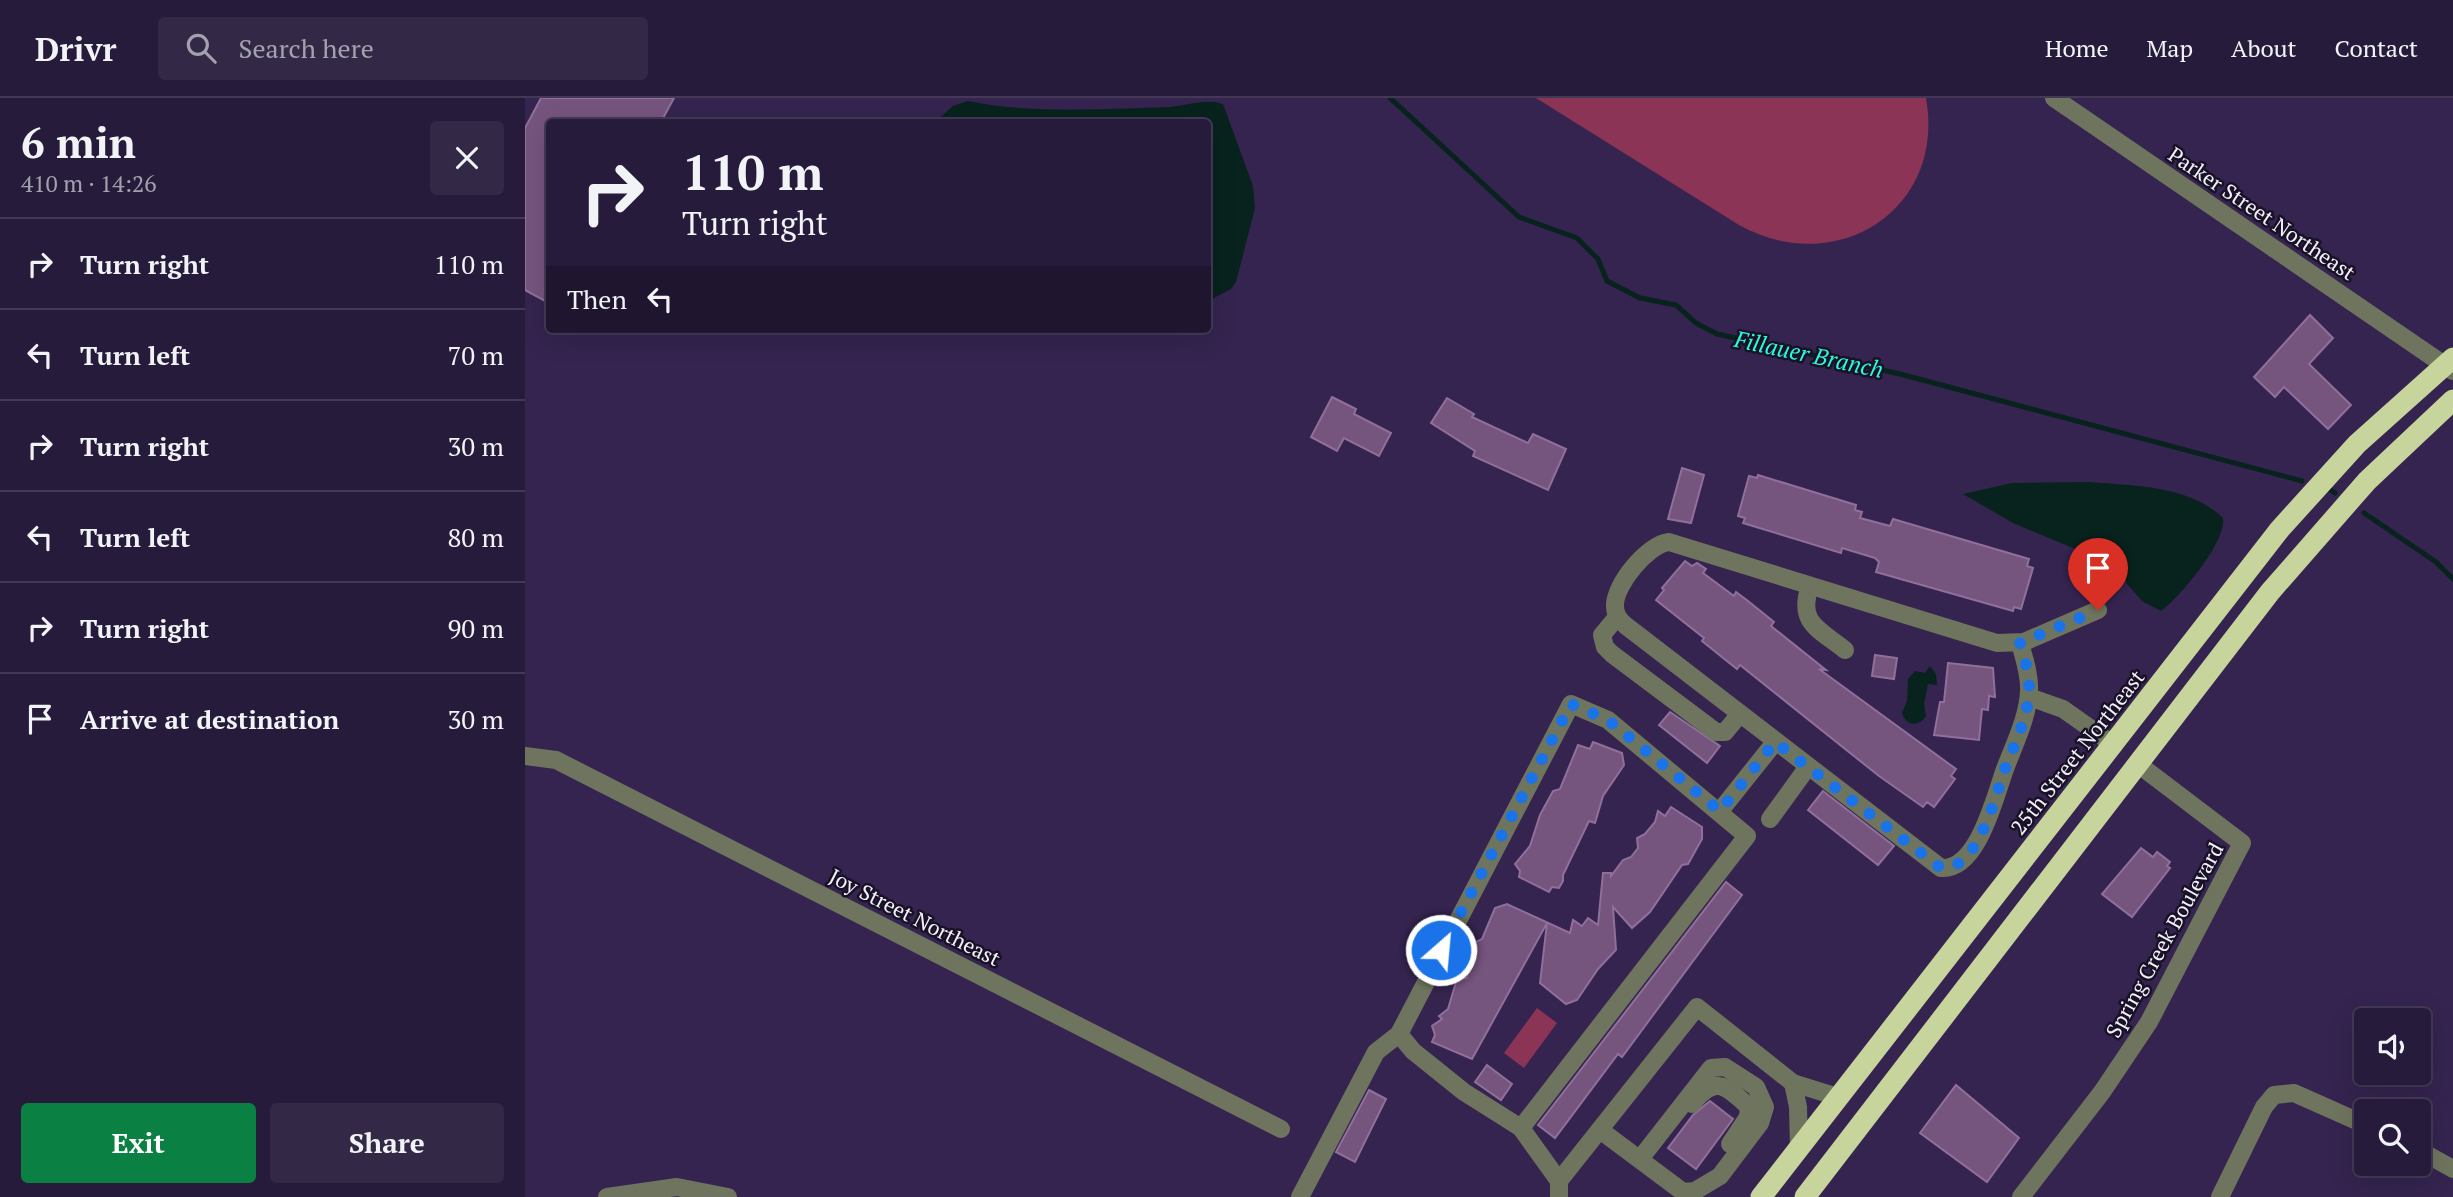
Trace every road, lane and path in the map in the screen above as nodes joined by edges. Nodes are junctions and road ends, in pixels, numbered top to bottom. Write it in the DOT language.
graph roads {
  1 [pos="2054,98"];
  2 [pos="2450,365"];
  3 [pos="2453,400"];
  4 [pos="1810,586"];
  5 [pos="2098,610"];
  6 [pos="1617,617"];
  7 [pos="2020,643"];
  8 [pos="1845,650"];
  9 [pos="2029,697"];
  10 [pos="1739,715"];
  11 [pos="1775,742"];
  12 [pos="2114,745"];
  13 [pos="525,756"];
  14 [pos="2138,764"];
  15 [pos="1807,768"];
  16 [pos="1720,811"];
  17 [pos="1770,819"];
  18 [pos="1399,1034"];
  19 [pos="1793,1083"];
  20 [pos="1838,1097"];
  21 [pos="2354,1120"];
  22 [pos="1521,1128"];
  23 [pos="1281,1129"];
  24 [pos="1599,1130"];
  25 [pos="1799,1148"];
  26 [pos="2431,1157"];
  27 [pos="1640,1159"];
  28 [pos="2453,1169"];
  29 [pos="1559,1189"];
  30 [pos="607,1197"];
  31 [pos="728,1197"];
  32 [pos="1300,1197"];
  33 [pos="1761,1197"];
  34 [pos="1805,1197"];
  35 [pos="2021,1197"];
  36 [pos="2220,1197"];
  1 -- 2 [label="street, Parker Street Northeast"];
  2 -- 12 [label="highway, 25th Street Northeast"];
  3 -- 14 [label="highway"];
  4 -- 6 [label="street"];
  4 -- 7 [label="street"];
  4 -- 8 [label="street"];
  5 -- 7 [label="street"];
  6 -- 10 [label="street"];
  6 -- 10 [label="street"];
  7 -- 9 [label="street"];
  9 -- 12 [label="street"];
  9 -- 15 [label="street"];
  10 -- 11 [label="street"];
  11 -- 15 [label="street"];
  11 -- 16 [label="street"];
  12 -- 20 [label="highway, 25th Street Northeast"];
  13 -- 23 [label="street, Joy Street Northeast"];
  14 -- 34 [label="highway"];
  14 -- 35 [label="street, Spring Creek Boulevard"];
  15 -- 17 [label="street"];
  16 -- 18 [label="street"];
  16 -- 22 [label="street"];
  18 -- 22 [label="street"];
  18 -- 32 [label="street"];
  19 -- 20 [label="street"];
  19 -- 24 [label="street"];
  19 -- 25 [label="street"];
  20 -- 25 [label="highway, 25th Street Northeast"];
  21 -- 36 [label="street"];
  22 -- 29 [label="street"];
  24 -- 27 [label="street"];
  24 -- 29 [label="street"];
  25 -- 33 [label="highway, 25th Street Northeast"];
  26 -- 28 [label="street"];
  27 -- 27 [label="street"];
  30 -- 31 [label="street"];
}
